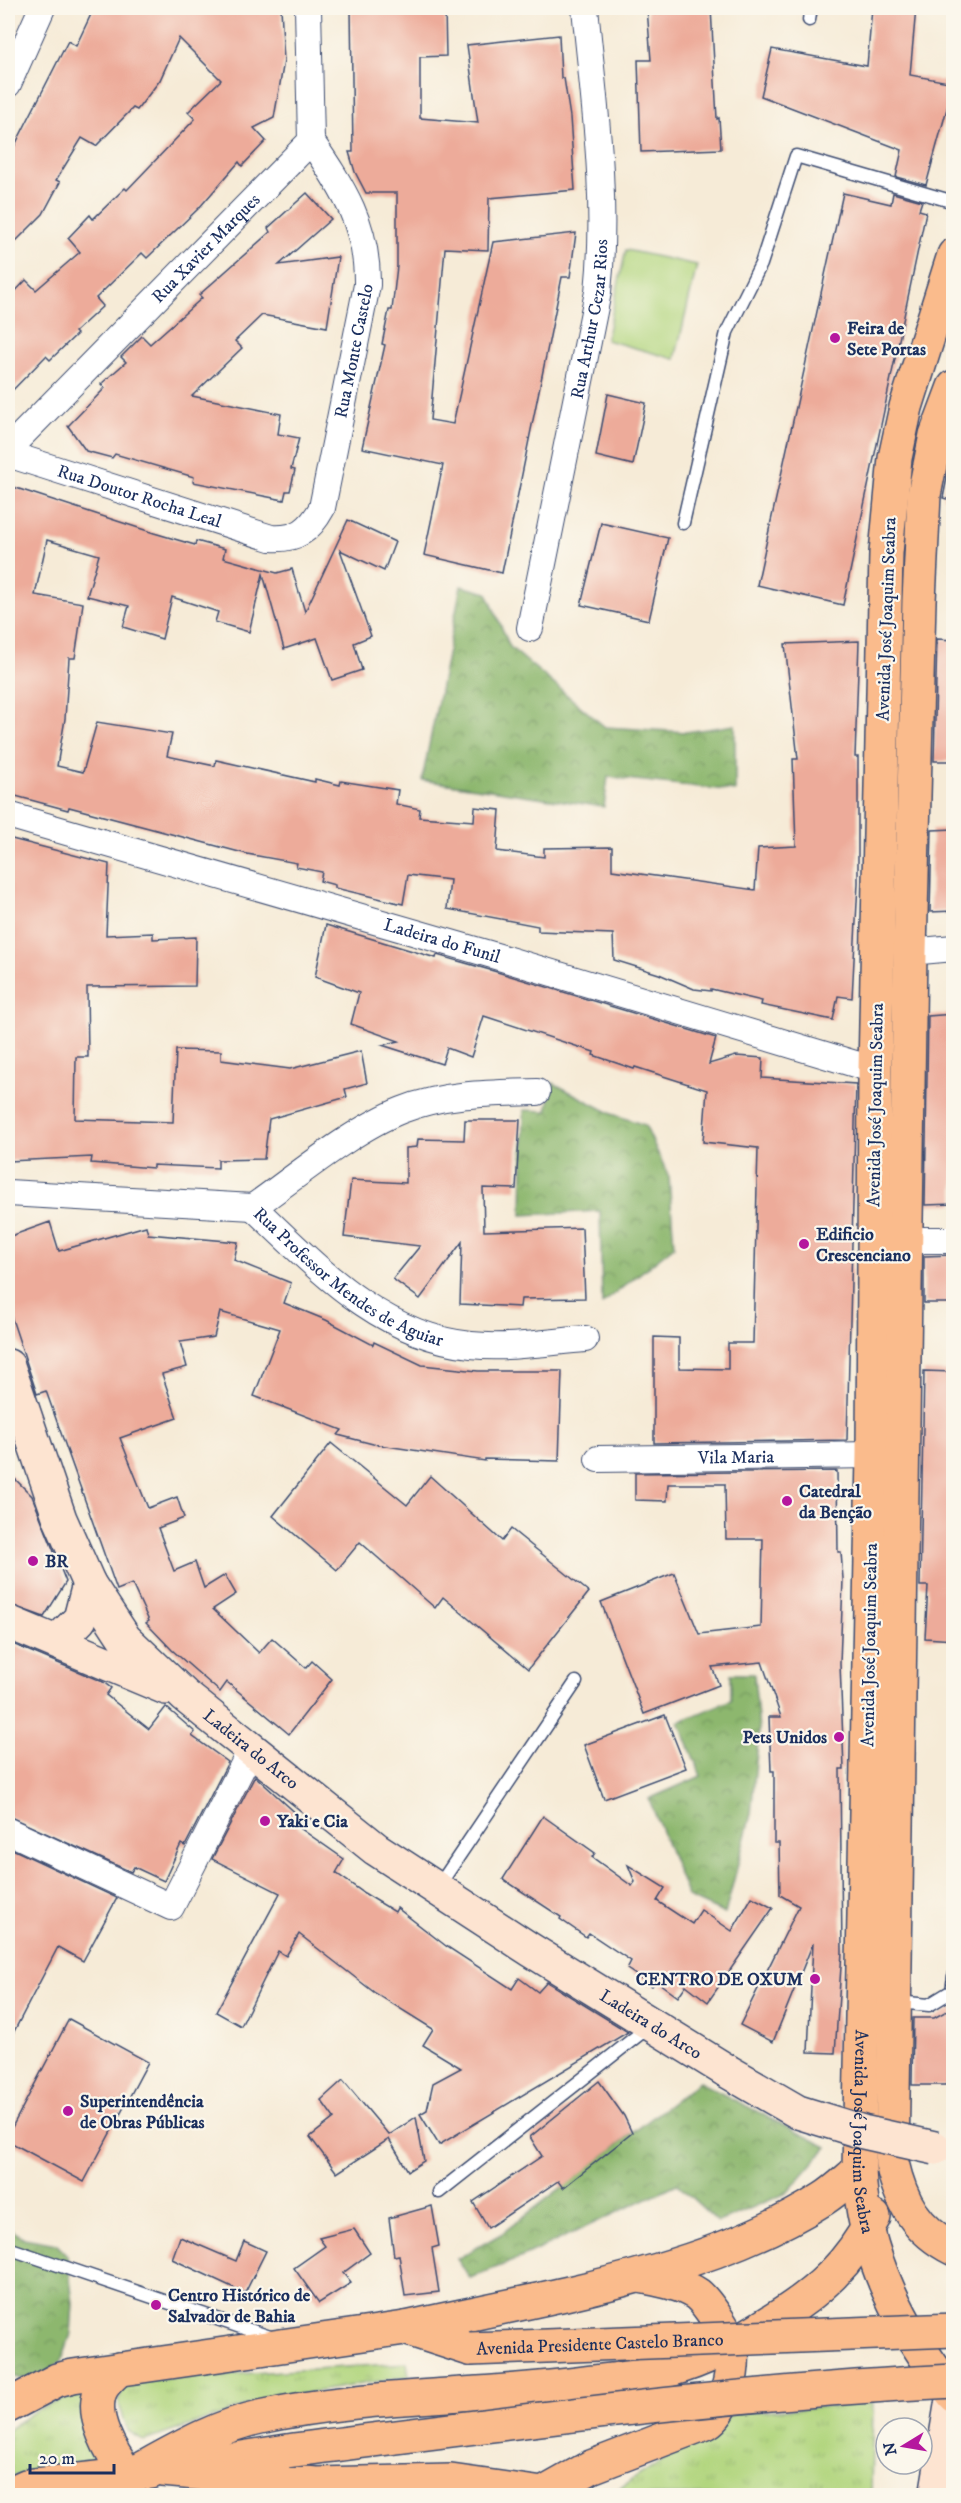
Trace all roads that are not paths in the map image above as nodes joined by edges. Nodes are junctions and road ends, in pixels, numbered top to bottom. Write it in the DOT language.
graph roads {
  1 [pos="42,8"];
  2 [pos="308,8"];
  3 [pos="585,8"];
  4 [pos="811,8"];
  5 [pos="808,20"];
  6 [pos="8,84"];
  7 [pos="311,141"];
  8 [pos="954,202"];
  9 [pos="954,255"];
  10 [pos="946,305"];
  11 [pos="954,387"];
  12 [pos="8,449"];
  13 [pos="8,454"];
  14 [pos="683,523"];
  15 [pos="271,538"];
  16 [pos="530,628"];
  17 [pos="8,815"];
  18 [pos="954,948"];
  19 [pos="910,952"];
  20 [pos="875,1070"];
  21 [pos="537,1092"];
  22 [pos="8,1193"];
  23 [pos="253,1207"];
  24 [pos="907,1240"];
  25 [pos="954,1240"];
  26 [pos="585,1339"];
  27 [pos="8,1366"];
  28 [pos="873,1455"];
  29 [pos="598,1459"];
  30 [pos="89,1584"];
  31 [pos="15,1619"];
  32 [pos="57,1642"];
  33 [pos="576,1682"];
  34 [pos="185,1696"];
  35 [pos="251,1750"];
  36 [pos="8,1831"];
  37 [pos="437,1888"];
  38 [pos="954,1976"];
  39 [pos="896,2001"];
  40 [pos="652,2024"];
  41 [pos="944,2148"];
  42 [pos="892,2163"];
  43 [pos="859,2170"];
  44 [pos="439,2192"];
  45 [pos="866,2232"];
  46 [pos="8,2247"];
  47 [pos="954,2249"];
  48 [pos="640,2276"];
  49 [pos="405,2328"];
  50 [pos="954,2330"];
  51 [pos="289,2343"];
  52 [pos="732,2346"];
  53 [pos="119,2369"];
  54 [pos="954,2379"];
  55 [pos="953,2394"];
  56 [pos="8,2406"];
  57 [pos="163,2470"];
  58 [pos="129,2476"];
  59 [pos="455,2488"];
  60 [pos="8,2494"];
  61 [pos="542,2495"];
  62 [pos="936,2496"];
  1 -- 6 [label="street"];
  2 -- 7 [label="street"];
  3 -- 16 [label="street, Rua Arthur Cezar Rios"];
  4 -- 5 [label="lane"];
  7 -- 12 [label="street, Rua Xavier Marques"];
  7 -- 15 [label="street, Rua Monte Castelo"];
  8 -- 14 [label="lane"];
  9 -- 10 [label="main road, Avenida José Joaquim Seabra"];
  10 -- 20 [label="main road, Avenida José Joaquim Seabra"];
  11 -- 19 [label="main road, Avenida José Joaquim Seabra"];
  13 -- 15 [label="street, Rua Doutor Rocha Leal"];
  17 -- 20 [label="street, Ladeira do Funil"];
  18 -- 19 [label="street"];
  19 -- 24 [label="main road, Avenida José Joaquim Seabra"];
  20 -- 28 [label="main road, Avenida José Joaquim Seabra"];
  21 -- 23 [label="street, Rua Professor Mendes de Aguiar"];
  22 -- 23 [label="street"];
  23 -- 26 [label="street, Rua Professor Mendes de Aguiar"];
  24 -- 25 [label="street"];
  24 -- 39 [label="main road, Avenida José Joaquim Seabra"];
  27 -- 30 [label="main road, Ladeira do Arco"];
  28 -- 29 [label="street, Vila Maria"];
  28 -- 43 [label="main road, Avenida José Joaquim Seabra"];
  30 -- 32 [label="main road"];
  30 -- 34 [label="main road, Ladeira do Arco"];
  31 -- 32 [label="main road"];
  32 -- 34 [label="main road"];
  33 -- 37 [label="lane"];
  34 -- 35 [label="main road, Ladeira do Arco"];
  35 -- 36 [label="street"];
  35 -- 37 [label="main road, Ladeira do Arco"];
  37 -- 40 [label="main road, Ladeira do Arco"];
  38 -- 39 [label="lane"];
  39 -- 42 [label="main road, Avenida José Joaquim Seabra"];
  40 -- 41 [label="main road, Ladeira do Arco, bridge"];
  40 -- 44 [label="lane"];
  42 -- 45 [label="main road"];
  42 -- 47 [label="main road, Avenida José Joaquim Seabra"];
  43 -- 45 [label="main road, Avenida José Joaquim Seabra"];
  43 -- 48 [label="main road"];
  45 -- 52 [label="main road"];
  45 -- 55 [label="main road, Avenida José Joaquim Seabra"];
  46 -- 51 [label="lane"];
  48 -- 49 [label="main road"];
  48 -- 52 [label="main road"];
  49 -- 50 [label="main road, Avenida Presidente Castelo Branco, bridge"];
  49 -- 51 [label="main road, Avenida Presidente Castelo Branco"];
  51 -- 53 [label="main road, Avenida Presidente Castelo Branco"];
  52 -- 58 [label="main road"];
  52 -- 61 [label="main road"];
  53 -- 56 [label="main road, Avenida Presidente Castelo Branco"];
  53 -- 58 [label="main road"];
  54 -- 55 [label="main road"];
  54 -- 57 [label="main road, bridge"];
  55 -- 62 [label="main road"];
  57 -- 58 [label="main road"];
  57 -- 59 [label="main road"];
  58 -- 60 [label="main road"];
  59 -- 61 [label="main road"];
}
